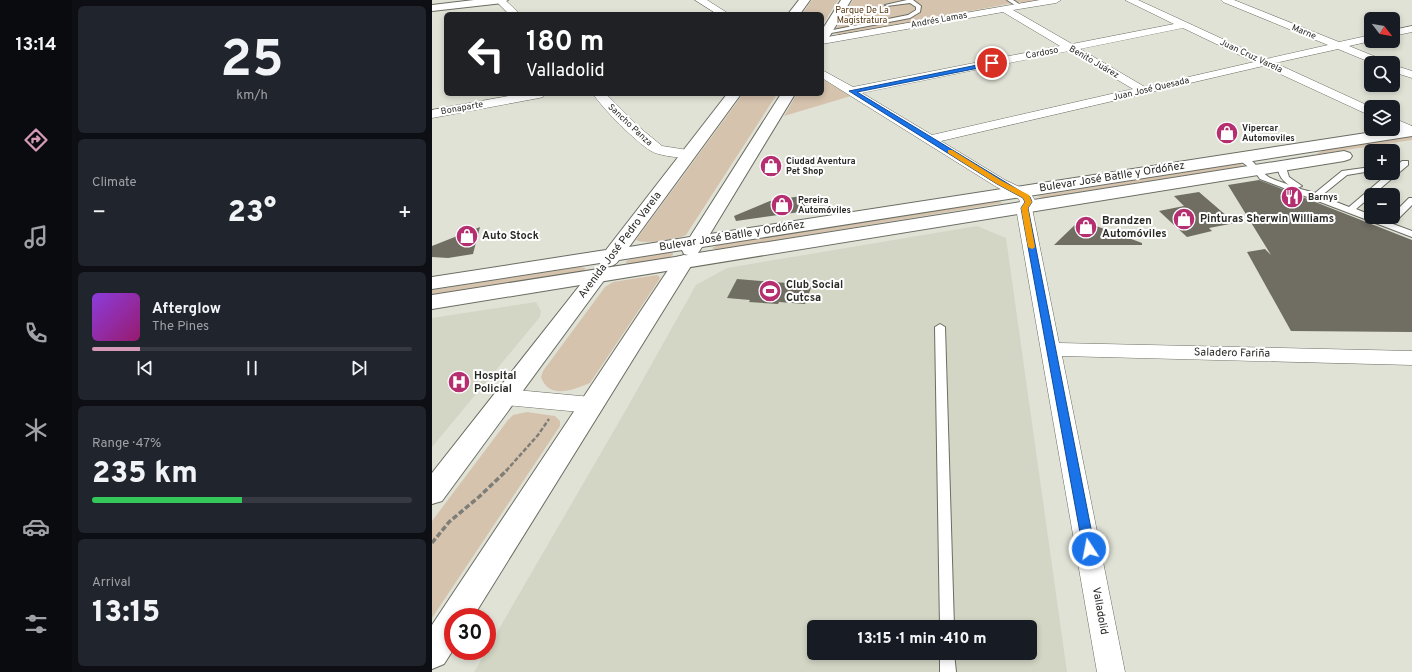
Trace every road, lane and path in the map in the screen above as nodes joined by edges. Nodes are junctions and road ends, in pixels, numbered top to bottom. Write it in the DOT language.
graph roads {
  1 [pos="501,0"];
  2 [pos="700,0"];
  3 [pos="805,0"];
  4 [pos="846,0"];
  5 [pos="1056,0"];
  6 [pos="1130,0"];
  7 [pos="1226,0"];
  8 [pos="910,1"];
  9 [pos="1006,4"];
  10 [pos="887,5"];
  11 [pos="432,8"];
  12 [pos="513,12"];
  13 [pos="721,12"];
  14 [pos="796,12"];
  15 [pos="1186,25"];
  16 [pos="1412,29"];
  17 [pos="1400,32"];
  18 [pos="824,35"];
  19 [pos="824,37"];
  20 [pos="824,37"];
  21 [pos="1364,39"];
  22 [pos="1338,45"];
  23 [pos="1069,48"];
  24 [pos="1365,56"];
  25 [pos="1266,63"];
  26 [pos="1400,71"];
  27 [pos="824,74"];
  28 [pos="1412,76"];
  29 [pos="852,91"];
  30 [pos="1144,91"];
  31 [pos="528,96"];
  32 [pos="600,96"];
  33 [pos="732,96"];
  34 [pos="787,96"];
  35 [pos="1364,109"];
  36 [pos="432,114"];
  37 [pos="1400,127"];
  38 [pos="1412,136"];
  39 [pos="932,139"];
  40 [pos="1393,144"];
  41 [pos="1364,153"];
  42 [pos="689,154"];
  43 [pos="1241,157"];
  44 [pos="1409,163"];
  45 [pos="1282,166"];
  46 [pos="1364,169"];
  47 [pos="1258,170"];
  48 [pos="1314,196"];
  49 [pos="1022,200"];
  50 [pos="1412,200"];
  51 [pos="1350,210"];
  52 [pos="1400,212"];
  53 [pos="1364,215"];
  54 [pos="1388,224"];
  55 [pos="1412,234"];
  56 [pos="690,252"];
  57 [pos="613,255"];
  58 [pos="598,275"];
  59 [pos="432,283"];
  60 [pos="432,302"];
  61 [pos="940,327"];
  62 [pos="1052,349"];
  63 [pos="1412,358"];
  64 [pos="506,397"];
  65 [pos="560,403"];
  66 [pos="592,406"];
  67 [pos="432,493"];
  68 [pos="432,543"];
  69 [pos="462,608"];
  70 [pos="947,620"];
  71 [pos="444,635"];
  72 [pos="432,654"];
  73 [pos="947,660"];
  74 [pos="948,672"];
  75 [pos="1111,672"];
  1 -- 11 [label="main road"];
  1 -- 12 [label="street"];
  2 -- 13 [label="street"];
  3 -- 14 [label="main road"];
  4 -- 18 [label="main road"];
  5 -- 9 [label="street, Andrés Lamas"];
  6 -- 15 [label="street, Juan Cruz Varela"];
  7 -- 22 [label="street, Marne"];
  8 -- 10 [label="lane"];
  8 -- 19 [label="lane"];
  9 -- 20 [label="street, Andrés Lamas"];
  9 -- 23 [label="street, Benito Juárez"];
  15 -- 23 [label="street, Cardoso"];
  15 -- 25 [label="street, Juan Cruz Varela"];
  16 -- 17 [label="street"];
  21 -- 22 [label="street, Juan José Quesada"];
  22 -- 24 [label="street, Marne"];
  22 -- 25 [label="street, Juan José Quesada"];
  23 -- 29 [label="street, Cardoso"];
  23 -- 30 [label="street, Benito Juárez"];
  25 -- 30 [label="street, Juan José Quesada"];
  25 -- 35 [label="street, Juan Cruz Varela"];
  26 -- 28 [label="street"];
  27 -- 29 [label="street"];
  29 -- 39 [label="street"];
  30 -- 39 [label="street, Juan José Quesada"];
  31 -- 36 [label="street, Bonaparte"];
  32 -- 42 [label="street, Sancho Panza"];
  33 -- 42 [label="main road, Avenida José Pedro Varela"];
  34 -- 56 [label="main road"];
  37 -- 38 [label="street"];
  38 -- 40 [label="main road"];
  38 -- 43 [label="main road, Bulevar José Batlle y Ordóñez"];
  39 -- 49 [label="street"];
  41 -- 45 [label="main road, Bulevar José Batlle y Ordóñez"];
  42 -- 57 [label="main road, Avenida José Pedro Varela"];
  43 -- 47 [label="lane"];
  43 -- 49 [label="main road, Bulevar José Batlle y Ordóñez"];
  44 -- 51 [label="lane"];
  45 -- 47 [label="main road, Bulevar José Batlle y Ordóñez"];
  45 -- 48 [label="lane"];
  46 -- 48 [label="lane"];
  47 -- 48 [label="lane"];
  47 -- 49 [label="main road, Bulevar José Batlle y Ordóñez"];
  48 -- 51 [label="lane"];
  49 -- 56 [label="main road, Bulevar José Batlle y Ordóñez"];
  49 -- 62 [label="street, Valladolid"];
  50 -- 52 [label="lane"];
  51 -- 53 [label="lane"];
  54 -- 55 [label="lane"];
  56 -- 57 [label="main road, Bulevar José Batlle y Ordóñez"];
  56 -- 58 [label="main road, Bulevar José Batlle y Ordóñez"];
  56 -- 66 [label="main road"];
  57 -- 58 [label="main road, Avenida José Pedro Varela"];
  57 -- 59 [label="main road, Bulevar José Batlle y Ordóñez"];
  58 -- 60 [label="main road, Bulevar José Batlle y Ordóñez"];
  58 -- 64 [label="main road, Avenida José Pedro Varela"];
  61 -- 70 [label="lane"];
  62 -- 63 [label="street, Saladero Fariña"];
  62 -- 75 [label="street, Valladolid"];
  64 -- 65 [label="street"];
  64 -- 67 [label="main road, Avenida José Pedro Varela"];
  65 -- 66 [label="street"];
  65 -- 68 [label="path"];
  66 -- 69 [label="main road"];
  71 -- 72 [label="main road"];
  73 -- 74 [label="lane"];
}
